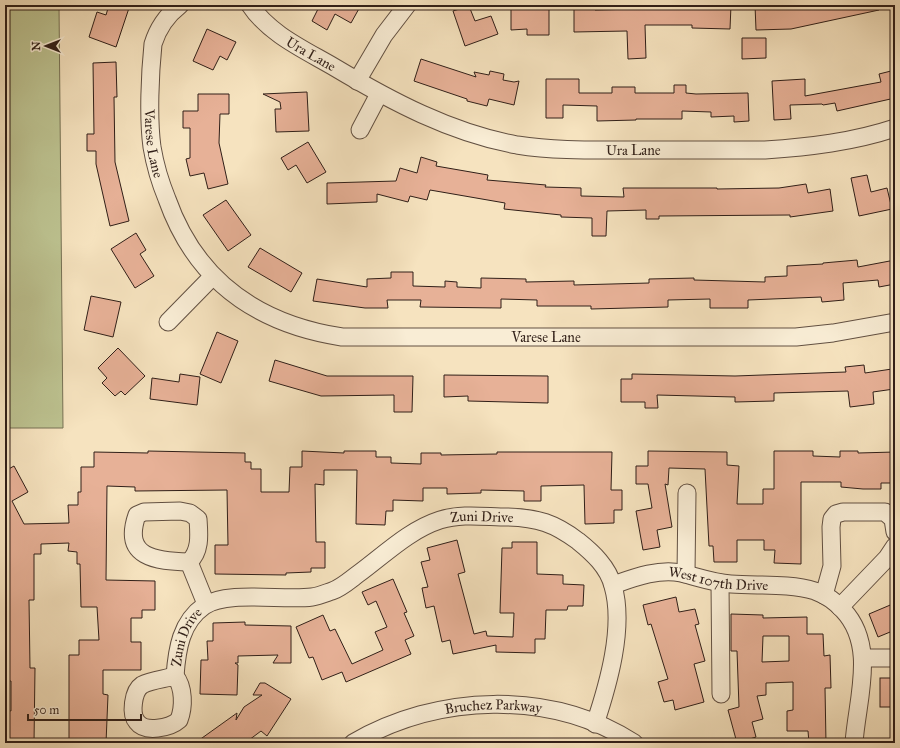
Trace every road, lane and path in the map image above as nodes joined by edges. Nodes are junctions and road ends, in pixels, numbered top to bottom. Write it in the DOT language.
graph roads {
  1 [pos="180,5"];
  2 [pos="250,5"];
  3 [pos="407,5"];
  4 [pos="357,81"];
  5 [pos="379,94"];
  6 [pos="895,128"];
  7 [pos="360,130"];
  8 [pos="213,276"];
  9 [pos="168,322"];
  10 [pos="895,322"];
  11 [pos="687,493"];
  12 [pos="895,532"];
  13 [pos="895,546"];
  14 [pos="188,562"];
  15 [pos="686,574"];
  16 [pos="720,583"];
  17 [pos="613,585"];
  18 [pos="824,595"];
  19 [pos="206,604"];
  20 [pos="840,607"];
  21 [pos="863,658"];
  22 [pos="895,658"];
  23 [pos="175,676"];
  24 [pos="721,694"];
  25 [pos="595,724"];
  26 [pos="353,743"];
  27 [pos="634,743"];
  28 [pos="854,743"];
  1 -- 8 [label="street, Varese Lane"];
  2 -- 4 [label="street, Ura Lane"];
  3 -- 4 [label="street"];
  4 -- 5 [label="street, Ura Lane"];
  5 -- 6 [label="street, Ura Lane"];
  5 -- 7 [label="street"];
  8 -- 9 [label="street"];
  8 -- 10 [label="street, Varese Lane"];
  11 -- 15 [label="street"];
  12 -- 18 [label="street"];
  13 -- 20 [label="street"];
  14 -- 19 [label="street, Zuni Drive"];
  15 -- 16 [label="street, West 107th Drive"];
  15 -- 17 [label="street, West 107th Drive"];
  16 -- 18 [label="street, West 107th Drive"];
  16 -- 24 [label="street"];
  17 -- 19 [label="street, Zuni Drive"];
  17 -- 25 [label="street, Zuni Drive"];
  18 -- 20 [label="street, West 107th Drive"];
  19 -- 23 [label="street, Zuni Drive"];
  20 -- 21 [label="street, West 107th Drive"];
  21 -- 22 [label="street"];
  21 -- 28 [label="street, West 107th Drive"];
  25 -- 26 [label="street, Bruchez Parkway"];
  25 -- 27 [label="street, Bruchez Parkway"];
}
